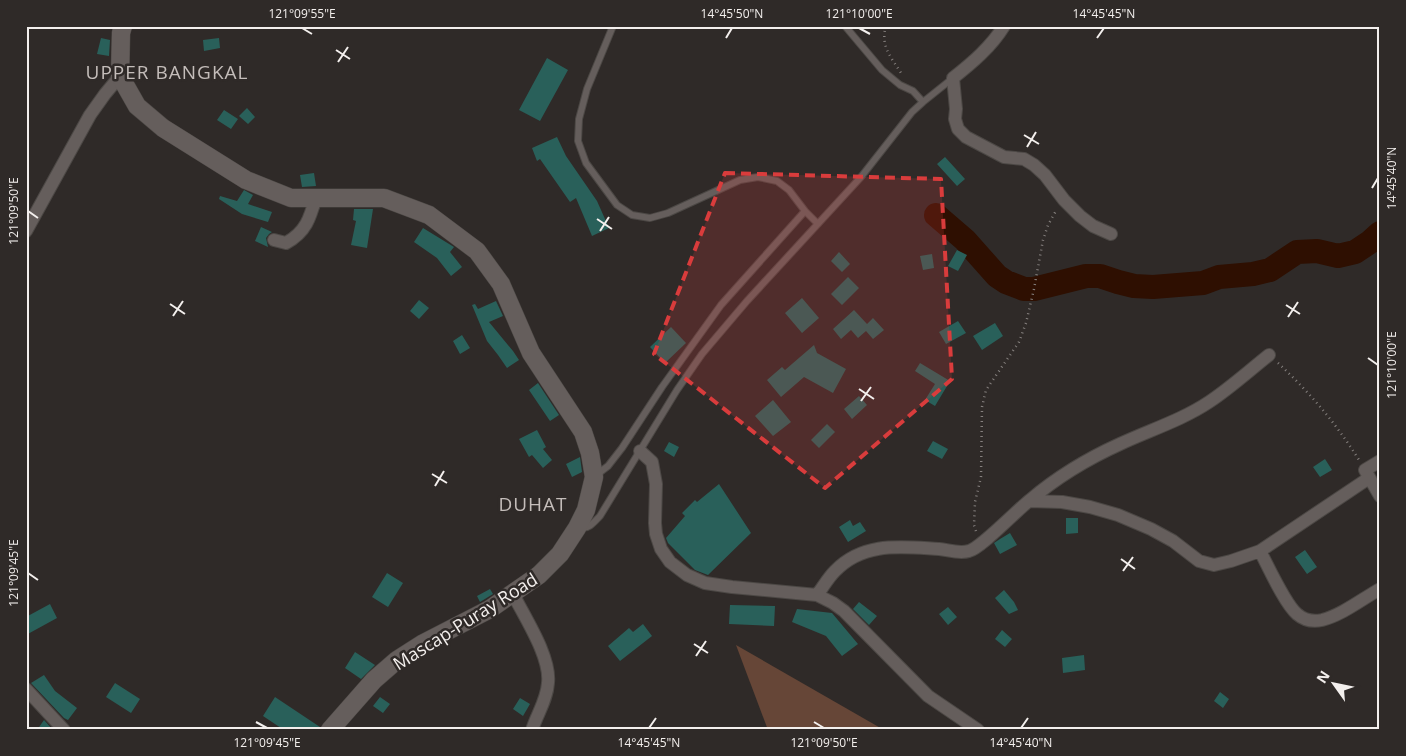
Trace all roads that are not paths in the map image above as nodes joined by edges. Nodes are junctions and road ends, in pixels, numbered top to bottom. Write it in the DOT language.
graph roads {
  1 [pos="123,26"];
  2 [pos="613,26"];
  3 [pos="845,26"];
  4 [pos="1004,26"];
  5 [pos="120,76"];
  6 [pos="953,78"];
  7 [pos="923,102"];
  8 [pos="316,198"];
  9 [pos="805,211"];
  10 [pos="818,224"];
  11 [pos="26,231"];
  12 [pos="1112,234"];
  13 [pos="274,240"];
  14 [pos="1269,355"];
  15 [pos="640,451"];
  16 [pos="1380,461"];
  17 [pos="1367,474"];
  18 [pos="594,477"];
  19 [pos="1380,496"];
  20 [pos="1029,501"];
  21 [pos="577,528"];
  22 [pos="1260,551"];
  23 [pos="1380,589"];
  24 [pos="512,594"];
  25 [pos="817,595"];
  26 [pos="26,689"];
  27 [pos="64,730"];
  28 [pos="330,730"];
  29 [pos="532,730"];
  30 [pos="978,730"];
  1 -- 5 [label="street"];
  2 -- 9 [label="lane"];
  3 -- 7 [label="lane"];
  4 -- 6 [label="street"];
  5 -- 8 [label="street, Mascap-Puray Road"];
  5 -- 11 [label="street"];
  6 -- 7 [label="lane"];
  6 -- 12 [label="street"];
  7 -- 10 [label="lane"];
  8 -- 13 [label="street"];
  8 -- 18 [label="street, Mascap-Puray Road"];
  9 -- 10 [label="lane"];
  9 -- 18 [label="lane"];
  10 -- 15 [label="lane"];
  14 -- 20 [label="street"];
  15 -- 21 [label="lane"];
  15 -- 25 [label="street"];
  16 -- 17 [label="street"];
  17 -- 19 [label="street"];
  17 -- 22 [label="street"];
  18 -- 21 [label="street, Mascap-Puray Road"];
  20 -- 22 [label="street"];
  20 -- 25 [label="street"];
  21 -- 24 [label="street, Mascap-Puray Road"];
  22 -- 23 [label="street"];
  24 -- 28 [label="street, Mascap-Puray Road"];
  24 -- 29 [label="street"];
  25 -- 30 [label="street"];
  26 -- 27 [label="street"];
}
